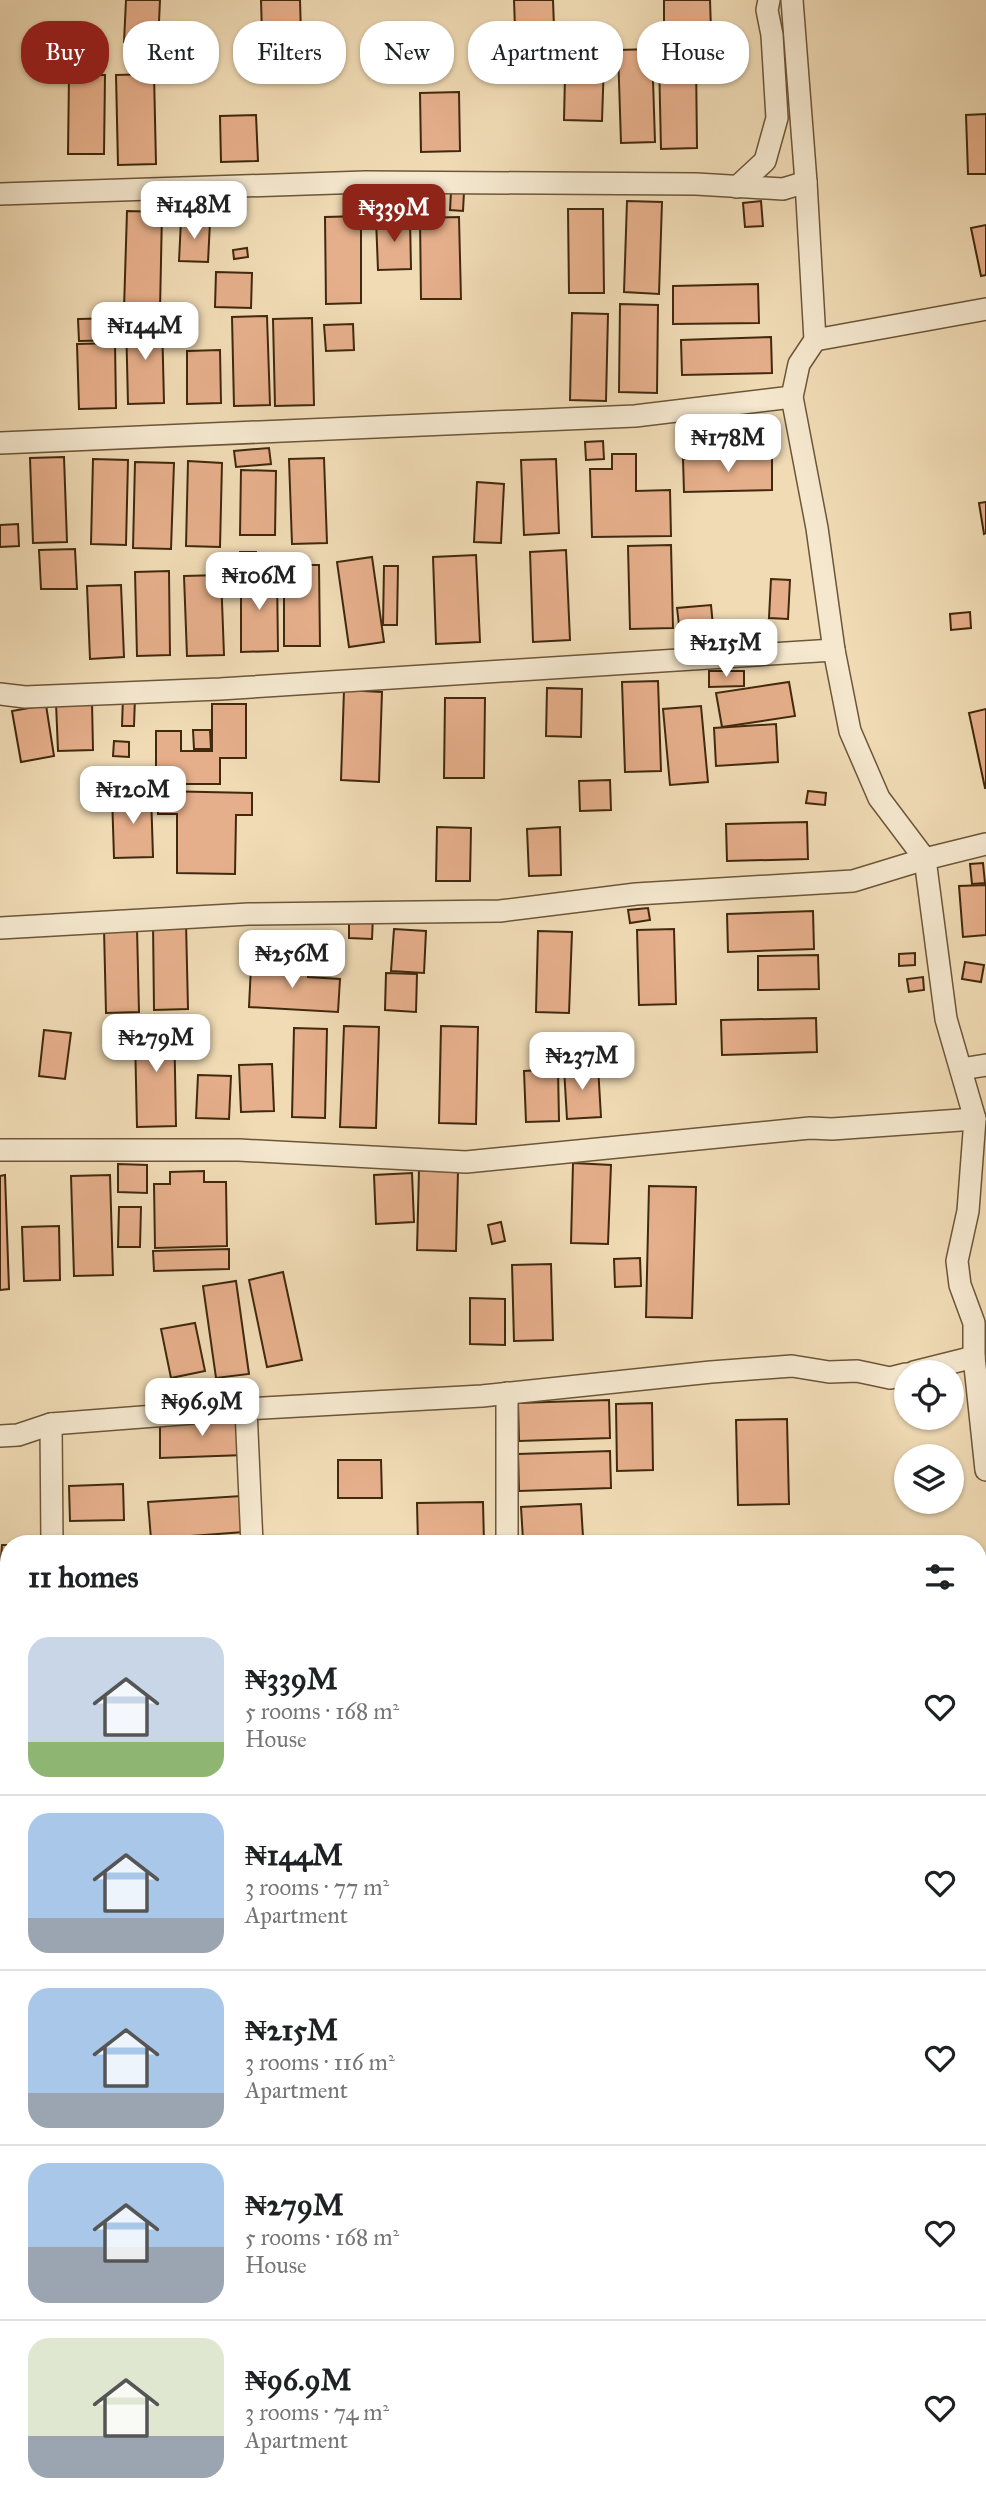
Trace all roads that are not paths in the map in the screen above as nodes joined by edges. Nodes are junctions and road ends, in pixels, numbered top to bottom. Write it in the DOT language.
graph roads {
  1 [pos="769,0"];
  2 [pos="792,0"];
  3 [pos="806,182"];
  4 [pos="737,187"];
  5 [pos="0,194"];
  6 [pos="986,309"];
  7 [pos="815,340"];
  8 [pos="792,397"];
  9 [pos="0,443"];
  10 [pos="834,650"];
  11 [pos="0,694"];
  12 [pos="986,844"];
  13 [pos="925,859"];
  14 [pos="0,928"];
  15 [pos="986,1065"];
  16 [pos="961,1069"];
  17 [pos="975,1119"];
  18 [pos="0,1150"];
  19 [pos="980,1322"];
  20 [pos="974,1357"];
  21 [pos="962,1360"];
  22 [pos="894,1377"];
  23 [pos="507,1393"];
  24 [pos="246,1409"];
  25 [pos="51,1424"];
  26 [pos="0,1436"];
  27 [pos="986,1470"];
  28 [pos="52,1535"];
  29 [pos="252,1535"];
  30 [pos="507,1535"];
  1 -- 4 [label="street"];
  2 -- 3 [label="street"];
  3 -- 4 [label="street"];
  3 -- 7 [label="street"];
  4 -- 5 [label="street"];
  6 -- 7 [label="street"];
  7 -- 8 [label="street"];
  8 -- 9 [label="street"];
  8 -- 10 [label="street"];
  10 -- 11 [label="street"];
  10 -- 13 [label="street"];
  12 -- 13 [label="street"];
  13 -- 14 [label="street"];
  13 -- 16 [label="street"];
  15 -- 16 [label="street"];
  16 -- 17 [label="street"];
  17 -- 18 [label="street"];
  17 -- 19 [label="street"];
  19 -- 20 [label="street"];
  20 -- 21 [label="street"];
  20 -- 27 [label="street"];
  22 -- 23 [label="street"];
  23 -- 24 [label="street"];
  23 -- 30 [label="street"];
  24 -- 25 [label="street"];
  24 -- 29 [label="street"];
  25 -- 26 [label="street"];
  25 -- 28 [label="street"];
}
